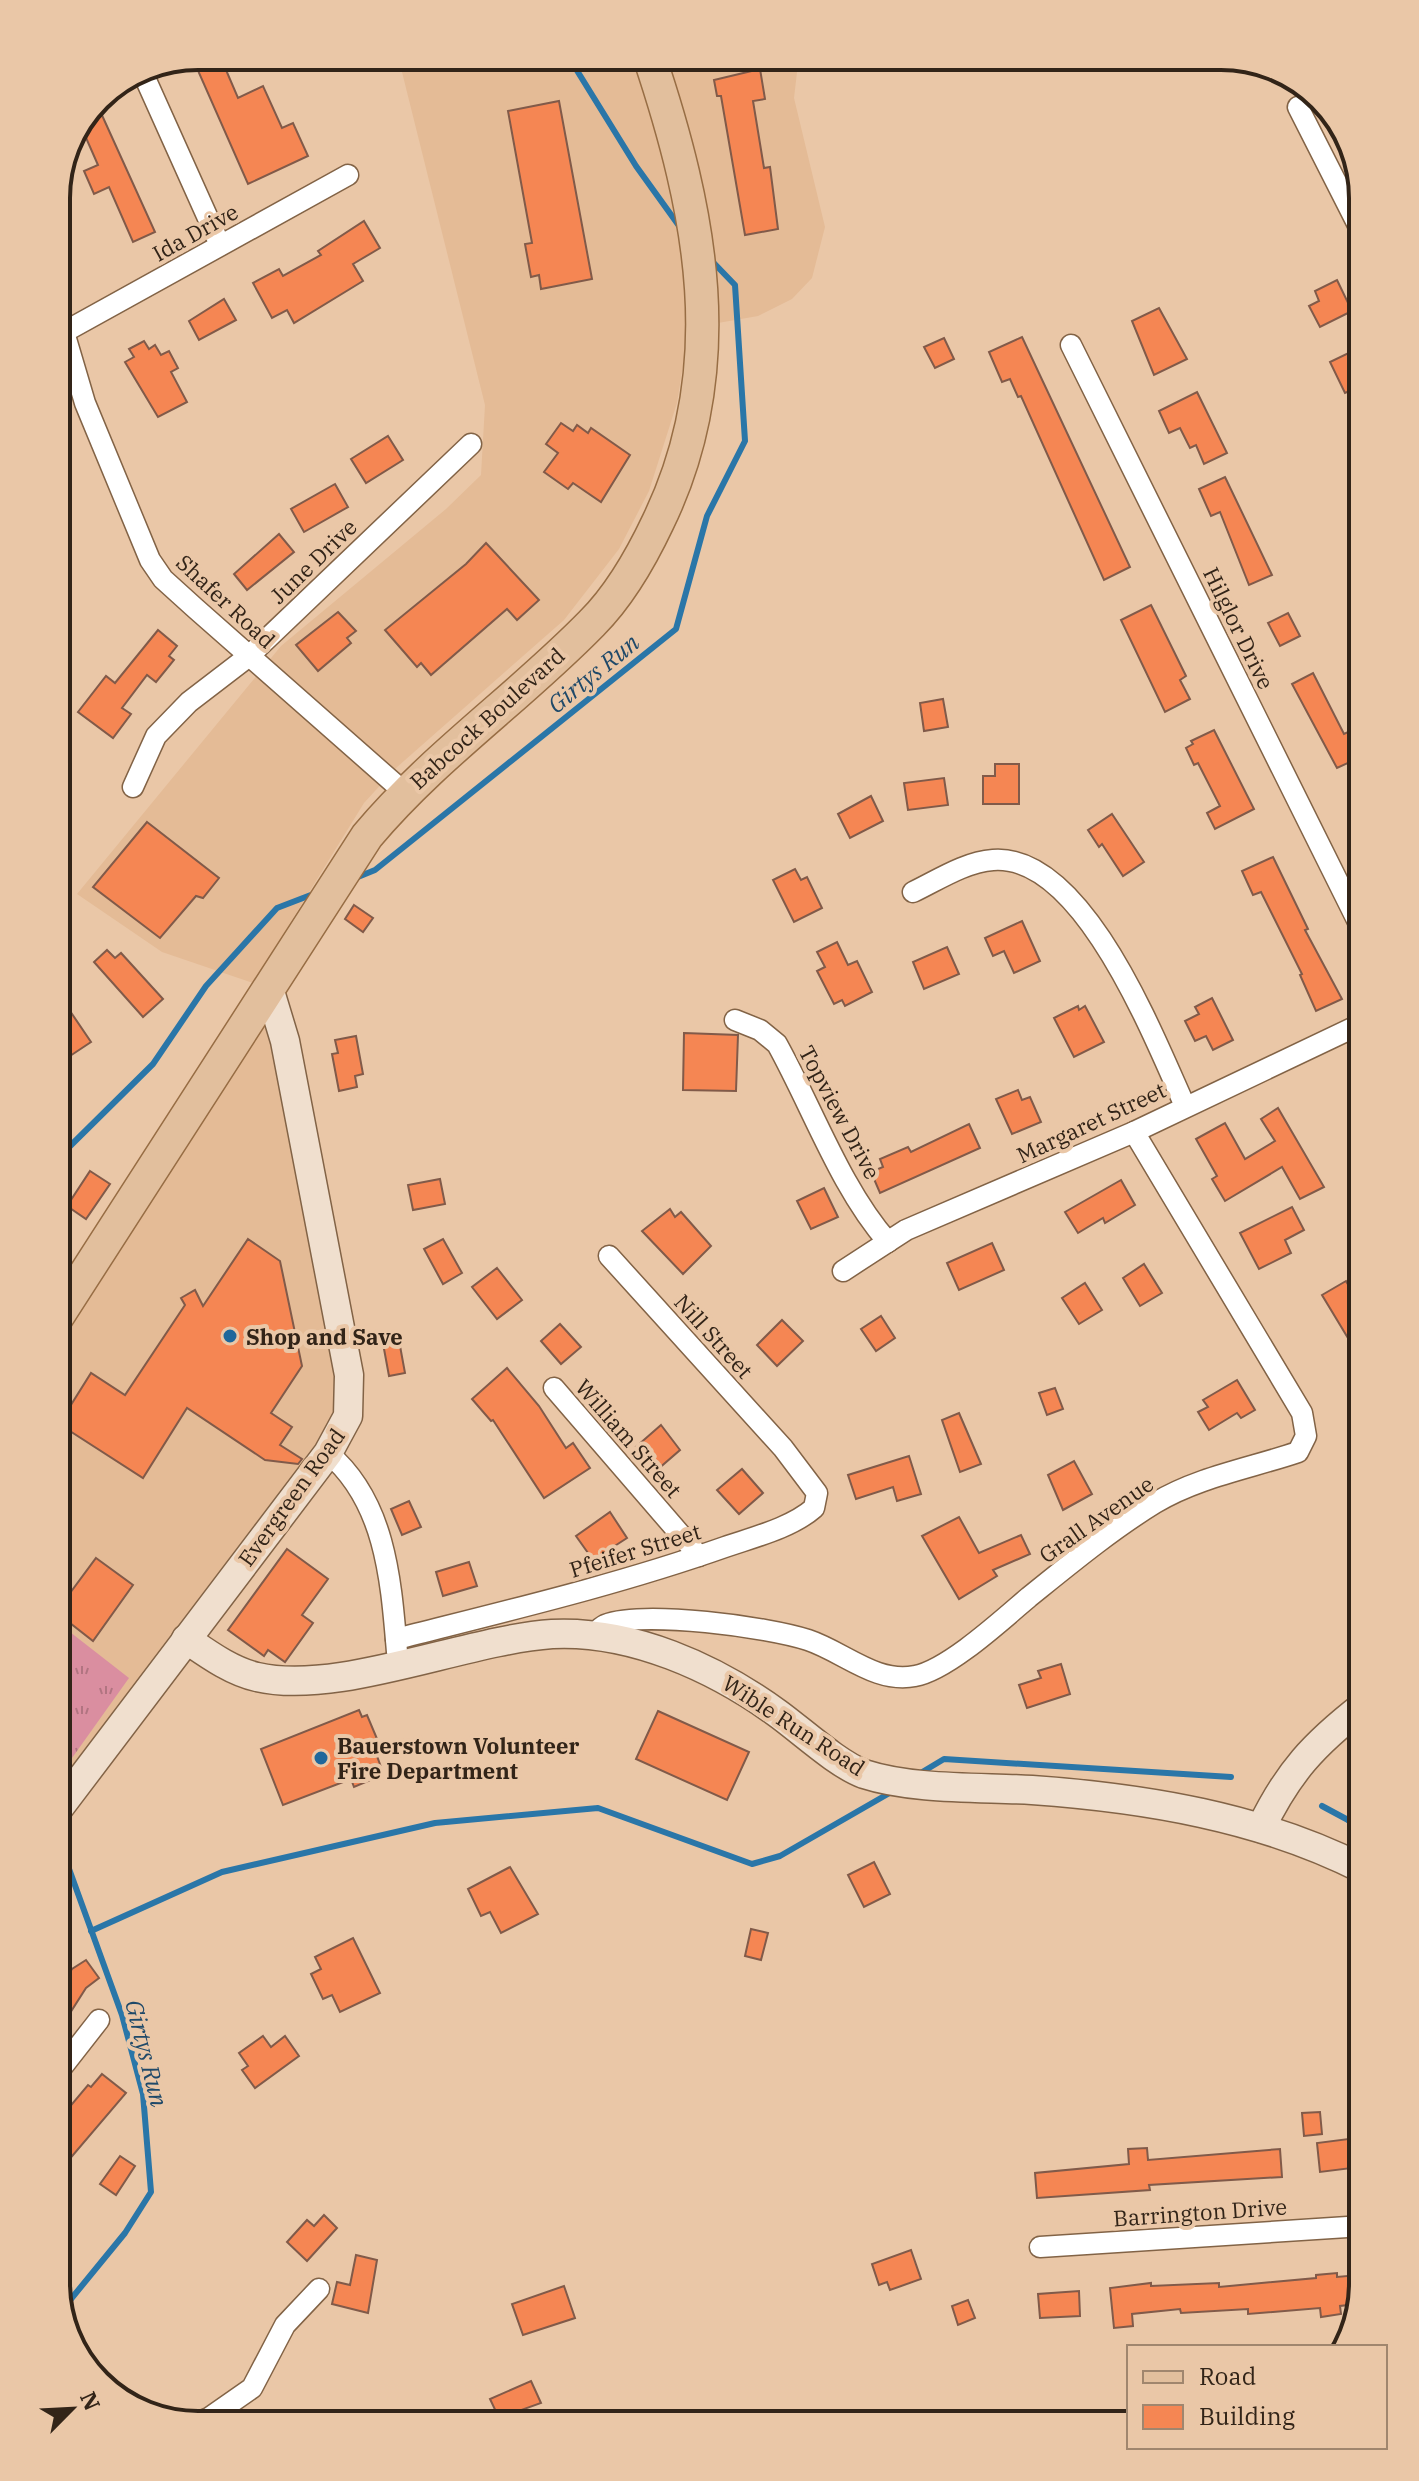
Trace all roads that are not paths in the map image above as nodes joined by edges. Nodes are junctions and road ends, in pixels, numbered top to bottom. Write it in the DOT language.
graph roads {
  1 [pos="653,70"];
  2 [pos="147,81"];
  3 [pos="1298,107"];
  4 [pos="348,175"];
  5 [pos="1349,205"];
  6 [pos="220,245"];
  7 [pos="70,329"];
  8 [pos="1071,345"];
  9 [pos="70,346"];
  10 [pos="471,444"];
  11 [pos="249,656"];
  12 [pos="133,787"];
  13 [pos="404,792"];
  14 [pos="913,892"];
  15 [pos="1349,904"];
  16 [pos="269,988"];
  17 [pos="735,1020"];
  18 [pos="1349,1030"];
  19 [pos="1185,1106"];
  20 [pos="1134,1132"];
  21 [pos="888,1242"];
  22 [pos="609,1256"];
  23 [pos="843,1271"];
  24 [pos="70,1297"];
  25 [pos="554,1388"];
  26 [pos="783,1448"];
  27 [pos="328,1453"];
  28 [pos="699,1556"];
  29 [pos="591,1637"];
  30 [pos="186,1639"];
  31 [pos="396,1652"];
  32 [pos="1349,1717"];
  33 [pos="70,1794"];
  34 [pos="1261,1828"];
  35 [pos="1349,1862"];
  36 [pos="99,2020"];
  37 [pos="70,2057"];
  38 [pos="1349,2227"];
  39 [pos="1040,2247"];
  40 [pos="319,2289"];
  41 [pos="219,2411"];
  1 -- 13 [label="main road, Babcock Boulevard"];
  2 -- 6 [label="street"];
  3 -- 5 [label="street"];
  4 -- 6 [label="street, Ida Drive"];
  6 -- 7 [label="street, Ida Drive"];
  8 -- 15 [label="street, Hilglor Drive"];
  9 -- 11 [label="street, Shafer Road"];
  10 -- 11 [label="street, June Drive"];
  11 -- 12 [label="street, June Drive"];
  11 -- 13 [label="street, Shafer Road"];
  13 -- 16 [label="main road, Babcock Boulevard"];
  14 -- 19 [label="street"];
  16 -- 24 [label="main road, Babcock Boulevard"];
  16 -- 27 [label="street, Evergreen Road"];
  17 -- 21 [label="street, Topview Drive"];
  18 -- 19 [label="street, Margaret Street"];
  19 -- 20 [label="street, Margaret Street"];
  20 -- 21 [label="street, Margaret Street"];
  20 -- 29 [label="street, Grall Avenue"];
  21 -- 23 [label="street, Margaret Street"];
  22 -- 26 [label="street, Nill Street"];
  25 -- 28 [label="street, William Street"];
  26 -- 28 [label="street, Pfeifer Street"];
  27 -- 30 [label="street, Evergreen Road"];
  27 -- 31 [label="street"];
  28 -- 31 [label="street, Pfeifer Street"];
  29 -- 31 [label="street, Wible Run Road"];
  29 -- 34 [label="street, Wible Run Road"];
  30 -- 31 [label="street, Wible Run Road"];
  30 -- 33 [label="street, Evergreen Road"];
  32 -- 34 [label="street"];
  34 -- 35 [label="street, Wible Run Road"];
  36 -- 37 [label="street"];
  38 -- 39 [label="street, Barrington Drive"];
  40 -- 41 [label="street"];
}
